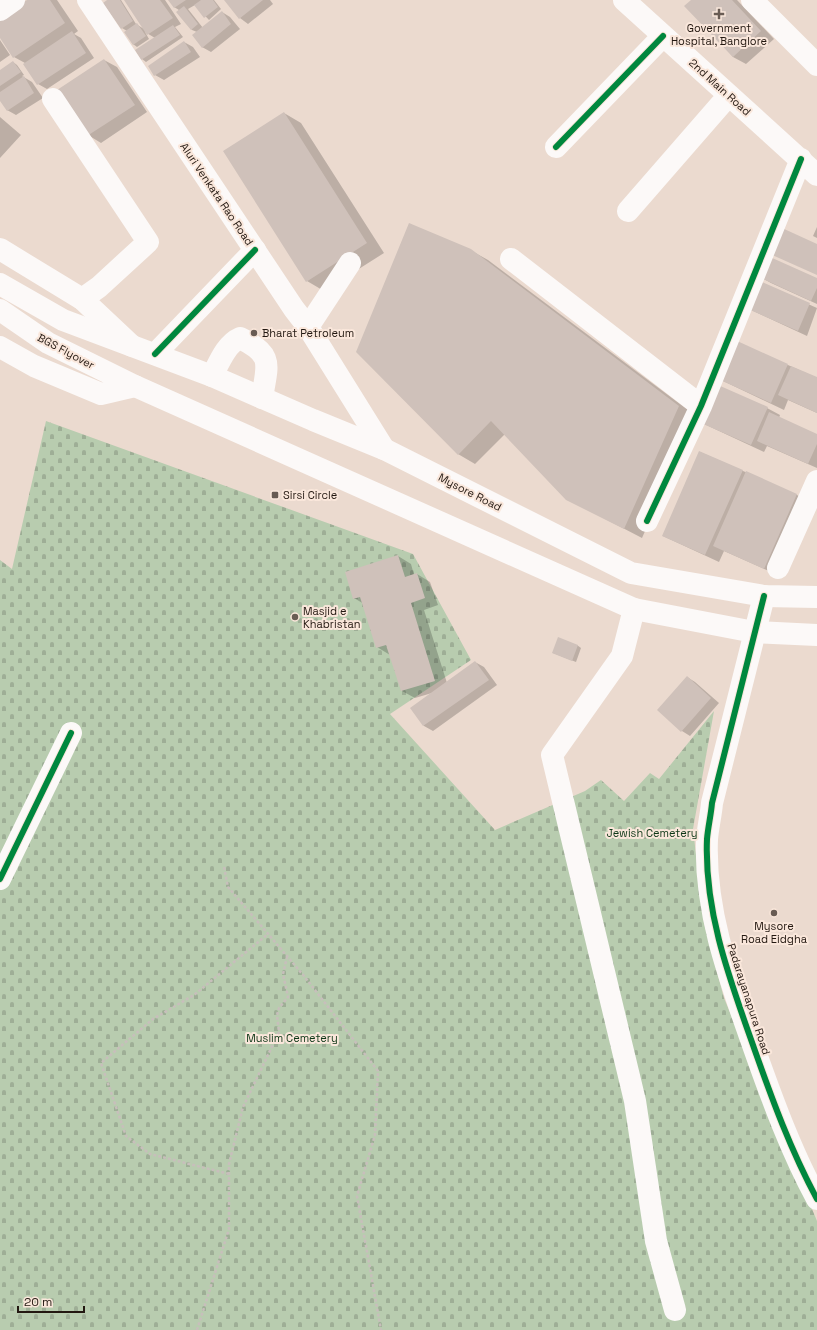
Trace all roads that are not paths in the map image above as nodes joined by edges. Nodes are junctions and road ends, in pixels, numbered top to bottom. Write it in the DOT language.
graph roads {
  1 [pos="14,0"];
  2 [pos="88,0"];
  3 [pos="624,0"];
  4 [pos="752,0"];
  5 [pos="0,10"];
  6 [pos="663,36"];
  7 [pos="817,65"];
  8 [pos="729,95"];
  9 [pos="53,99"];
  10 [pos="556,146"];
  11 [pos="801,159"];
  12 [pos="817,174"];
  13 [pos="628,211"];
  14 [pos="0,249"];
  15 [pos="255,250"];
  16 [pos="511,259"];
  17 [pos="350,263"];
  18 [pos="0,284"];
  19 [pos="82,299"];
  20 [pos="0,310"];
  21 [pos="308,327"];
  22 [pos="132,346"];
  23 [pos="0,347"];
  24 [pos="155,354"];
  25 [pos="212,376"];
  26 [pos="135,386"];
  27 [pos="262,398"];
  28 [pos="701,406"];
  29 [pos="384,448"];
  30 [pos="817,481"];
  31 [pos="646,521"];
  32 [pos="778,568"];
  33 [pos="764,596"];
  34 [pos="817,597"];
  35 [pos="634,609"];
  36 [pos="754,632"];
  37 [pos="817,635"];
  38 [pos="71,733"];
  39 [pos="0,880"];
  40 [pos="817,1199"];
  41 [pos="675,1310"];
  1 -- 5 [label="main road"];
  2 -- 15 [label="main road, Aluri Venkata Rao Road"];
  3 -- 6 [label="main road, 2nd Main Road"];
  4 -- 7 [label="main road"];
  6 -- 8 [label="main road, 2nd Main Road"];
  6 -- 10 [label="main road"];
  8 -- 11 [label="main road, 2nd Main Road"];
  8 -- 13 [label="main road"];
  9 -- 19 [label="main road"];
  11 -- 12 [label="main road, 2nd Main Road"];
  11 -- 28 [label="main road"];
  14 -- 19 [label="main road"];
  15 -- 21 [label="main road, Aluri Venkata Rao Road"];
  15 -- 24 [label="main road"];
  16 -- 28 [label="main road"];
  17 -- 21 [label="main road"];
  18 -- 22 [label="main road"];
  19 -- 22 [label="main road"];
  20 -- 26 [label="main road, BGS Flyover"];
  21 -- 29 [label="main road, Aluri Venkata Rao Road"];
  22 -- 24 [label="main road, Mysore Road"];
  23 -- 26 [label="main road"];
  24 -- 25 [label="main road, Mysore Road"];
  25 -- 27 [label="main road, Mysore Road"];
  25 -- 27 [label="main road"];
  26 -- 35 [label="main road"];
  27 -- 29 [label="main road, Mysore Road"];
  28 -- 31 [label="main road"];
  29 -- 33 [label="main road, Mysore Road"];
  30 -- 32 [label="main road"];
  33 -- 34 [label="main road, Mysore Road"];
  33 -- 36 [label="main road, Padarayanapura Road"];
  35 -- 36 [label="main road"];
  35 -- 41 [label="main road"];
  36 -- 37 [label="main road"];
  36 -- 40 [label="main road, Padarayanapura Road"];
  38 -- 39 [label="main road"];
}
